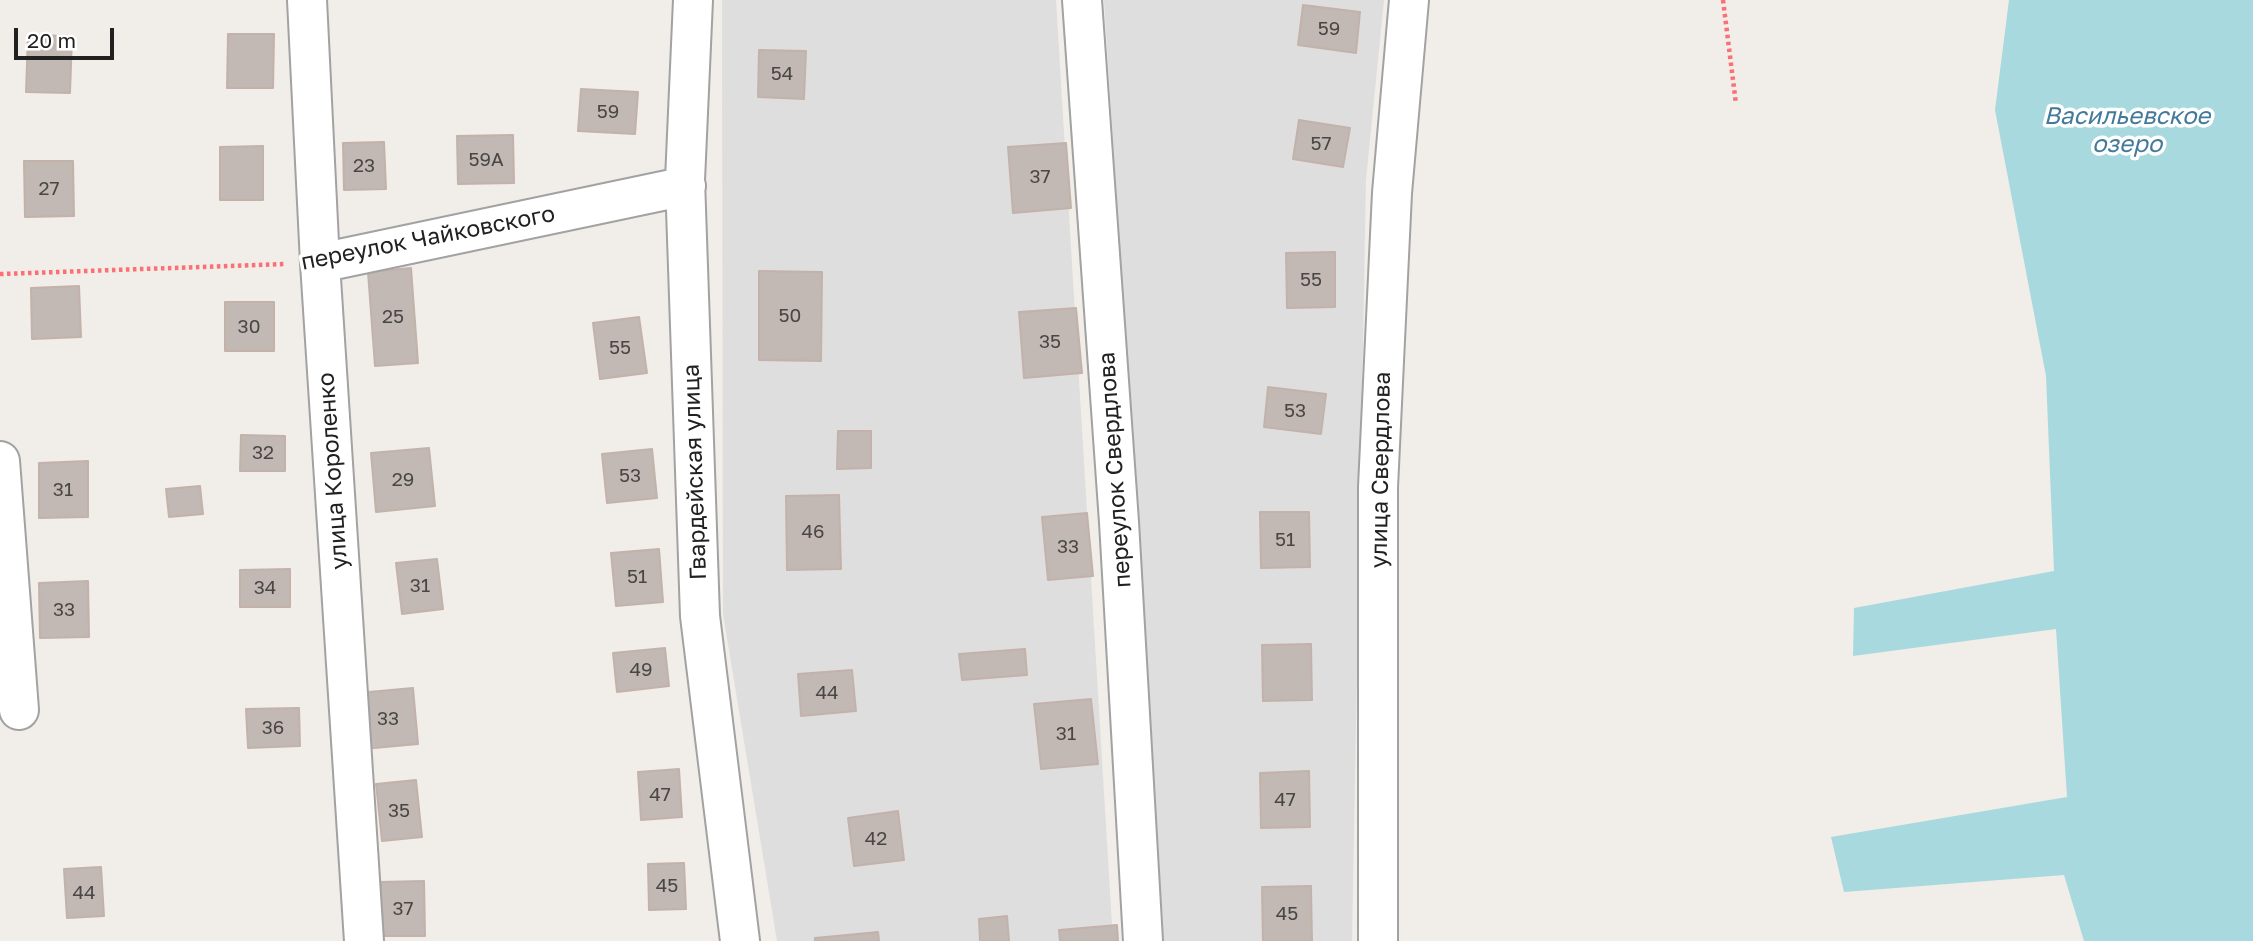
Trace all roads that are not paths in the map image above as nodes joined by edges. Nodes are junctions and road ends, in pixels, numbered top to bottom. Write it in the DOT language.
graph roads {
  1 [pos="307,0"];
  2 [pos="694,0"];
  3 [pos="1082,0"];
  4 [pos="1409,0"];
  5 [pos="686,186"];
  6 [pos="320,264"];
  7 [pos="0,461"];
  8 [pos="19,710"];
  9 [pos="364,941"];
  10 [pos="740,941"];
  11 [pos="1143,941"];
  12 [pos="1378,941"];
  1 -- 6 [label="street, улица Короленко"];
  2 -- 5 [label="street, Гвардейская улица"];
  3 -- 11 [label="street, переулок Свердлова"];
  4 -- 12 [label="street, улица Свердлова"];
  5 -- 6 [label="street, переулок Чайковского"];
  5 -- 10 [label="street, Гвардейская улица"];
  6 -- 9 [label="street, улица Короленко"];
  7 -- 8 [label="street"];
}
